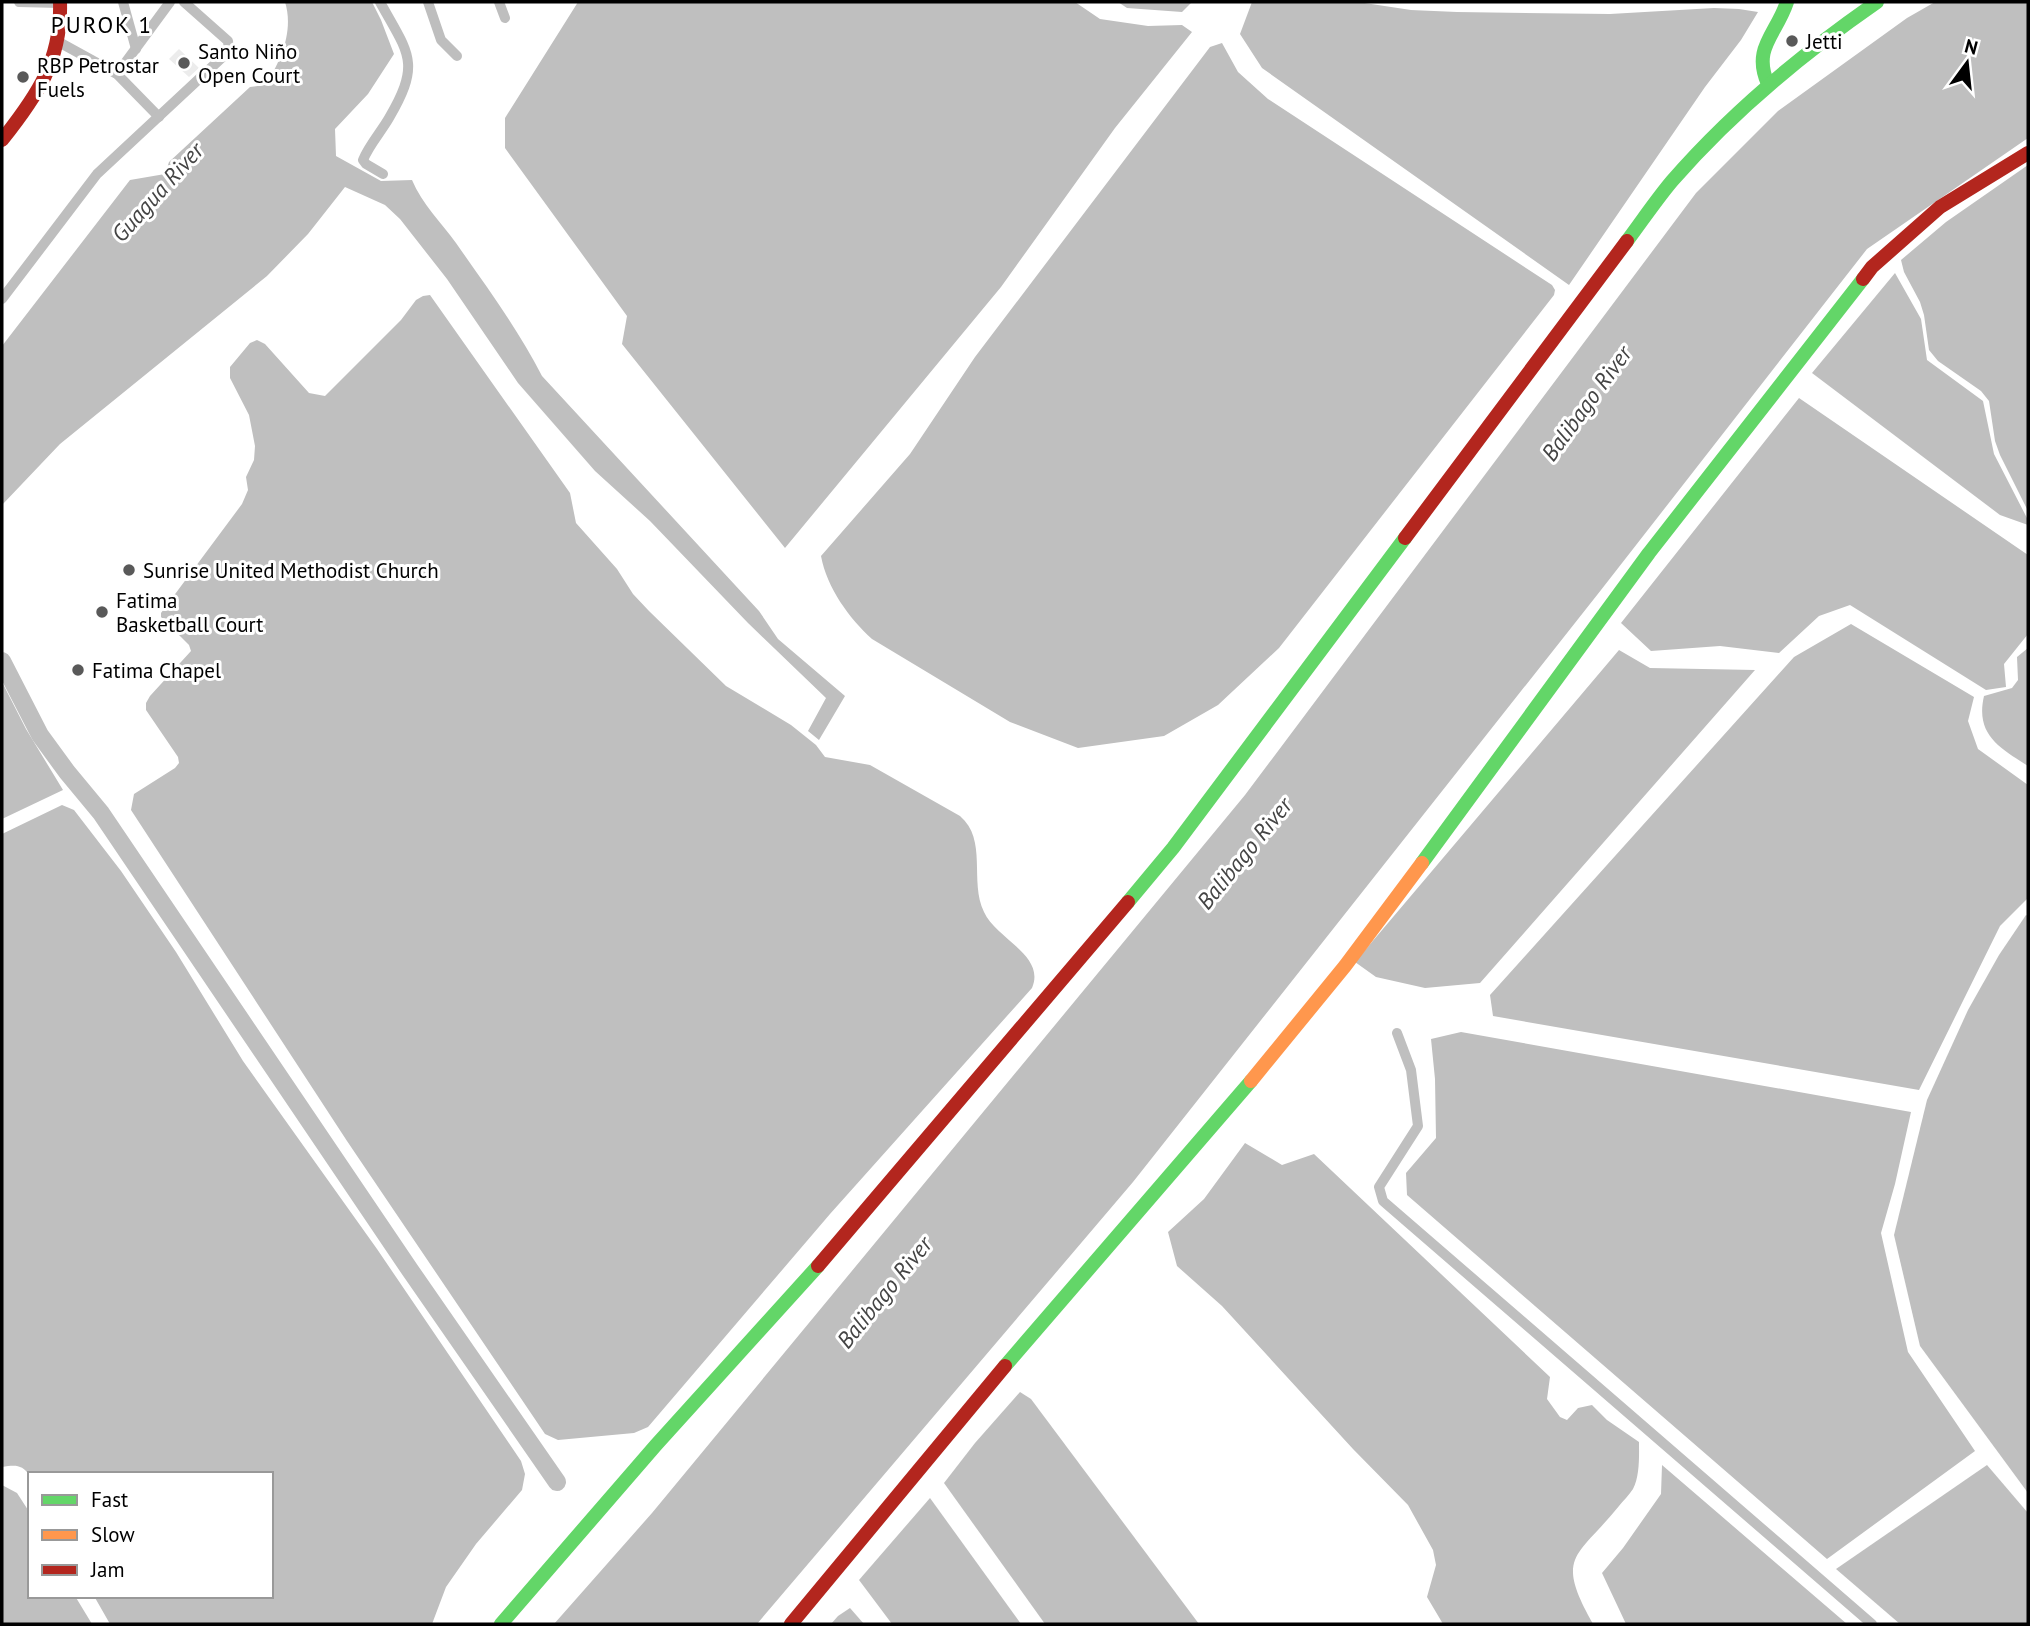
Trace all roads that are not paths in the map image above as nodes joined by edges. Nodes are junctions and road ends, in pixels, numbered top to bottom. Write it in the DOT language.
graph roads {
  1 [pos="19,2"];
  2 [pos="123,2"];
  3 [pos="170,2"];
  4 [pos="184,2"];
  5 [pos="380,2"];
  6 [pos="428,2"];
  7 [pos="499,2"];
  8 [pos="1787,2"];
  9 [pos="1877,2"];
  10 [pos="60,3"];
  11 [pos="505,18"];
  12 [pos="57,41"];
  13 [pos="136,49"];
  14 [pos="457,56"];
  15 [pos="117,74"];
  16 [pos="1768,84"];
  17 [pos="159,117"];
  18 [pos="2,140"];
  19 [pos="2028,153"];
  20 [pos="383,174"];
  21 [pos="2,299"];
  22 [pos="501,1624"];
  23 [pos="791,1624"];
  1 -- 10 [label="street"];
  2 -- 13 [label="street"];
  3 -- 13 [label="street"];
  4 -- 17 [label="street"];
  5 -- 20 [label="street"];
  6 -- 14 [label="street"];
  7 -- 11 [label="street"];
  8 -- 16 [label="street"];
  9 -- 16 [label="street"];
  10 -- 12 [label="street"];
  12 -- 15 [label="street"];
  12 -- 18 [label="street"];
  13 -- 15 [label="street"];
  15 -- 17 [label="street"];
  16 -- 22 [label="street"];
  17 -- 21 [label="street"];
  19 -- 23 [label="street"];
}
